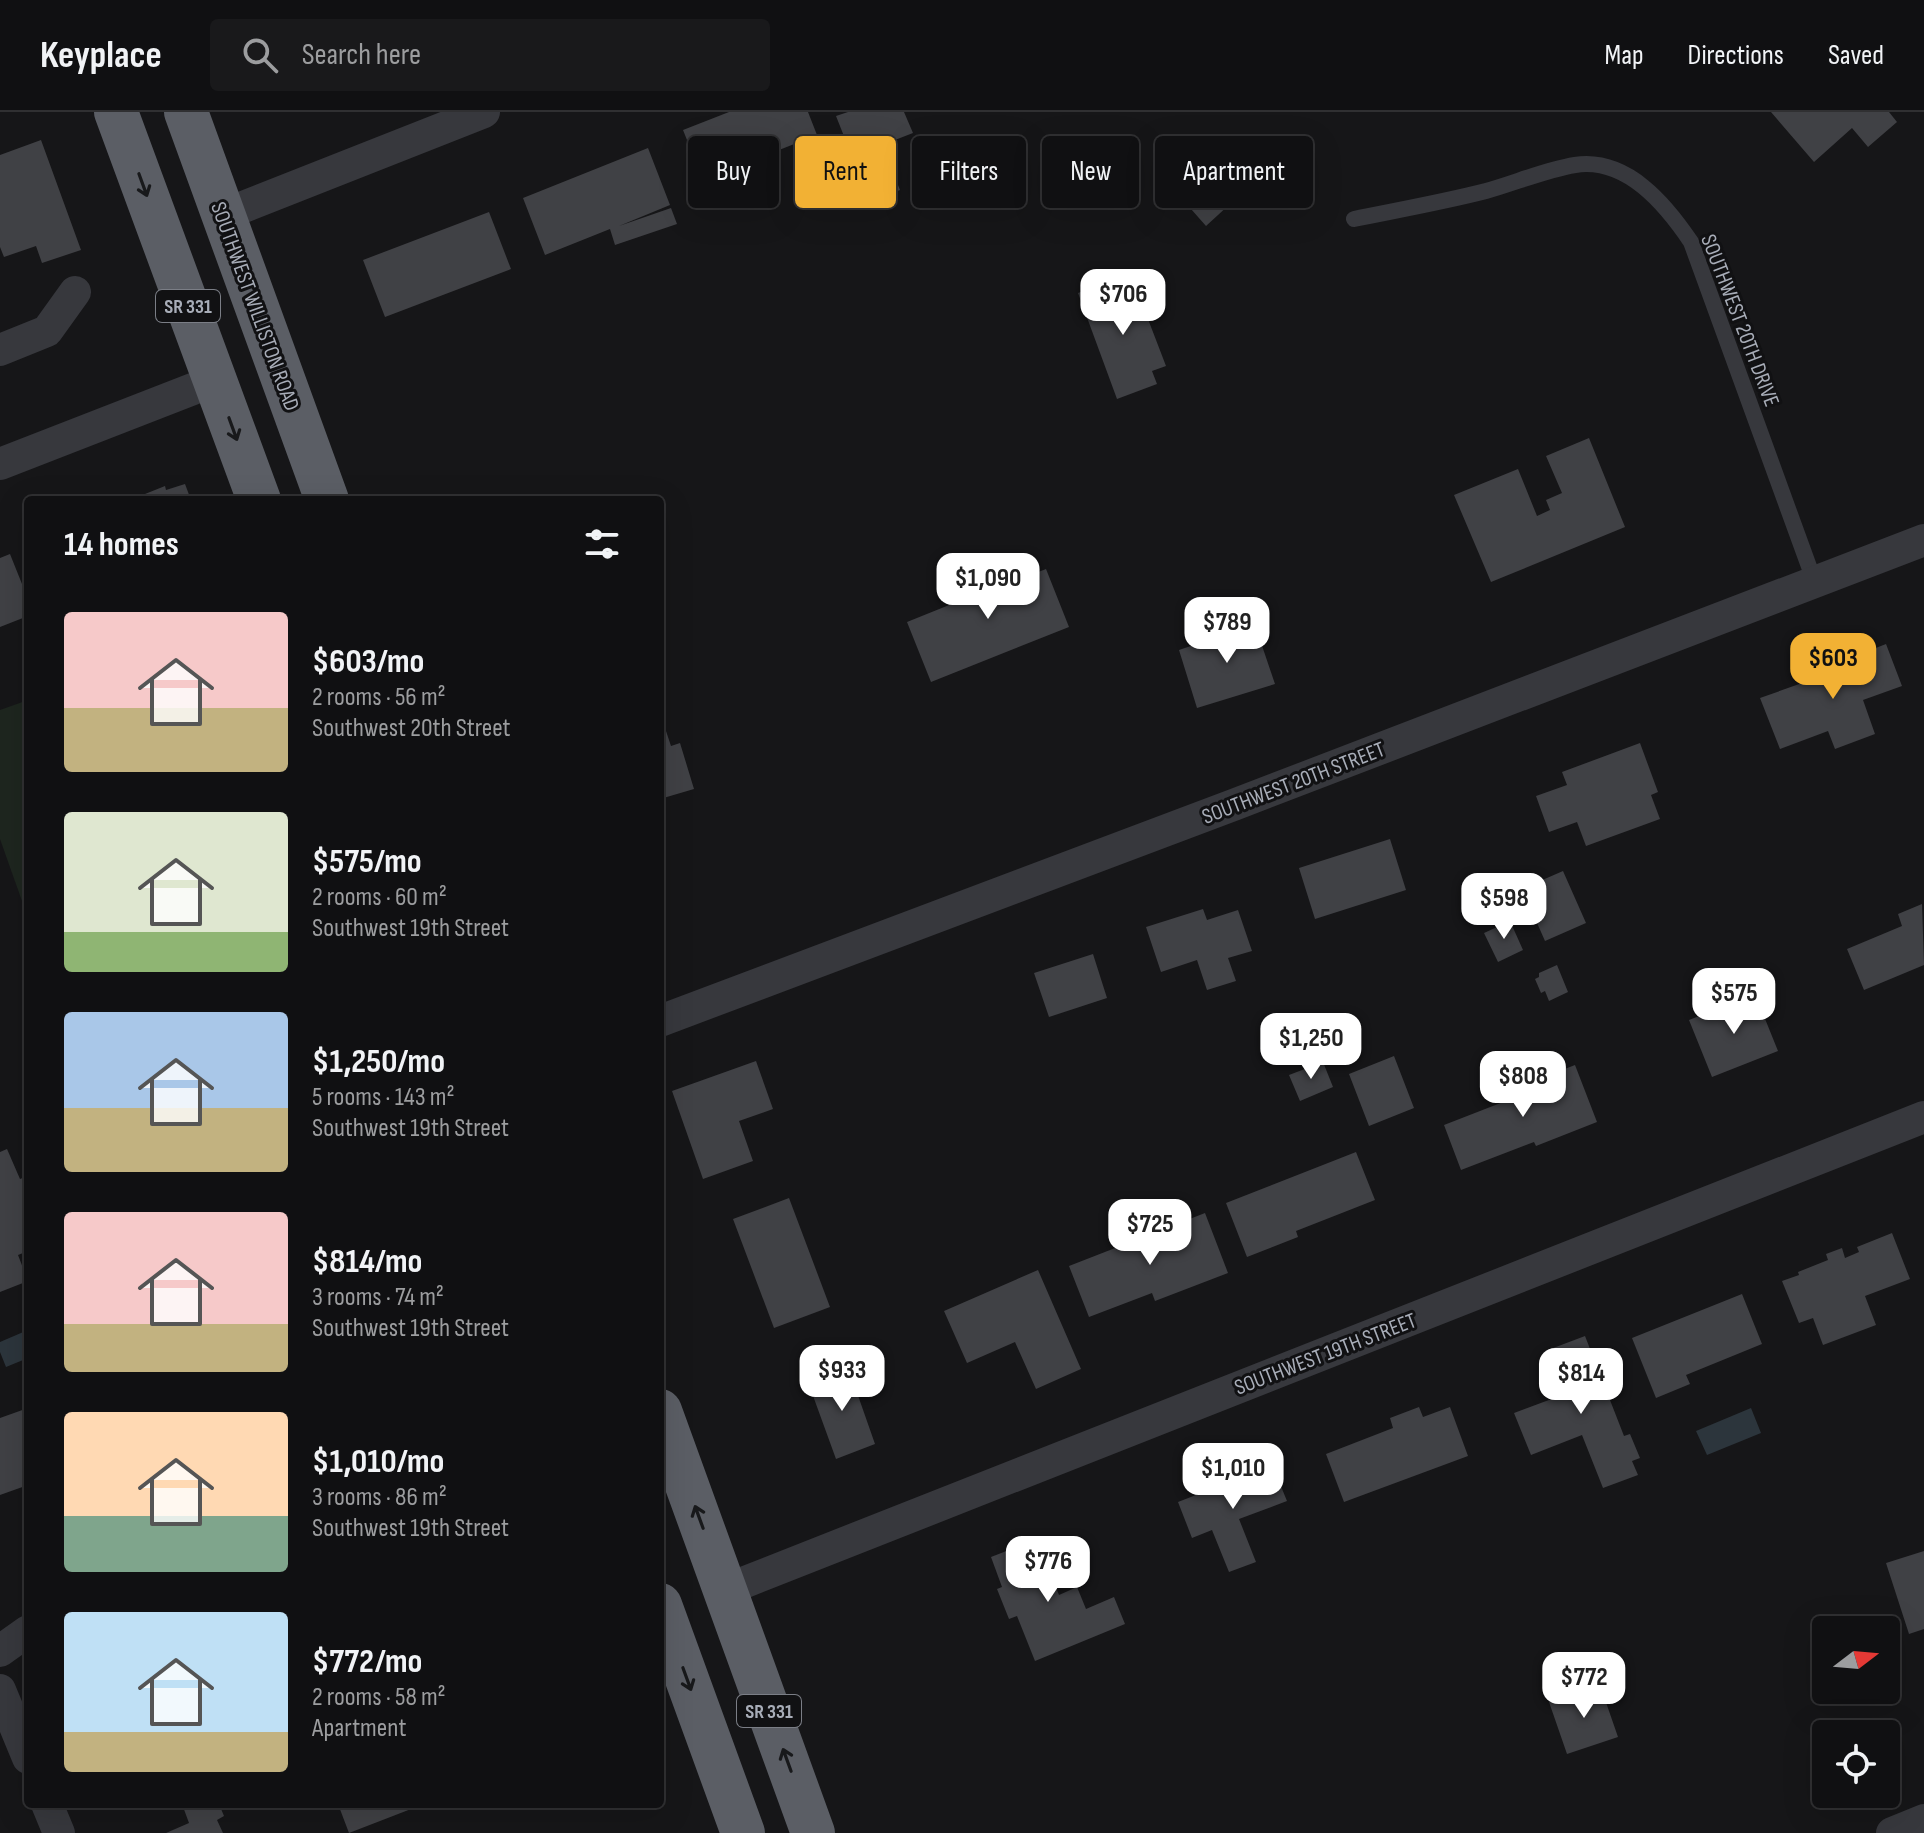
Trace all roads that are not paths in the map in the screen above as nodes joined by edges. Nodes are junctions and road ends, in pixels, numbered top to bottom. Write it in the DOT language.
graph roads {
  1 [pos="116,112"];
  2 [pos="186,112"];
  3 [pos="484,112"];
  4 [pos="223,215"];
  5 [pos="1354,219"];
  6 [pos="75,292"];
  7 [pos="0,350"];
  8 [pos="216,380"];
  9 [pos="0,464"];
  10 [pos="258,496"];
  11 [pos="326,496"];
  12 [pos="1924,540"];
  13 [pos="1815,583"];
  14 [pos="664,1019"];
  15 [pos="1924,1117"];
  16 [pos="664,1422"];
  17 [pos="725,1590"];
  18 [pos="664,1616"];
  19 [pos="24,1634"];
  20 [pos="0,1651"];
  21 [pos="0,1690"];
  22 [pos="24,1748"];
  23 [pos="49,1808"];
  24 [pos="1924,1820"];
  25 [pos="59,1833"];
  26 [pos="743,1833"];
  27 [pos="813,1833"];
  28 [pos="1892,1833"];
  1 -- 8 [label="highway, SR 331, one-way"];
  2 -- 4 [label="highway, SOUTHWEST WILLISTON ROAD / SR 331"];
  3 -- 4 [label="street"];
  4 -- 11 [label="highway, SOUTHWEST WILLISTON ROAD / SR 331"];
  5 -- 13 [label="lane, SOUTHWEST 20TH DRIVE"];
  6 -- 7 [label="street"];
  8 -- 9 [label="street"];
  8 -- 10 [label="highway, SR 331, one-way"];
  12 -- 13 [label="street, SOUTHWEST 20TH STREET"];
  13 -- 14 [label="street, SOUTHWEST 20TH STREET"];
  15 -- 17 [label="street, SOUTHWEST 19TH STREET"];
  17 -- 16 [label="highway, SR 331, one-way"];
  27 -- 17 [label="highway, SR 331, one-way"];
  18 -- 26 [label="highway, SR 331, one-way"];
  19 -- 20 [label="street"];
  21 -- 22 [label="street"];
  23 -- 25 [label="street"];
  24 -- 28 [label="street"];
}
